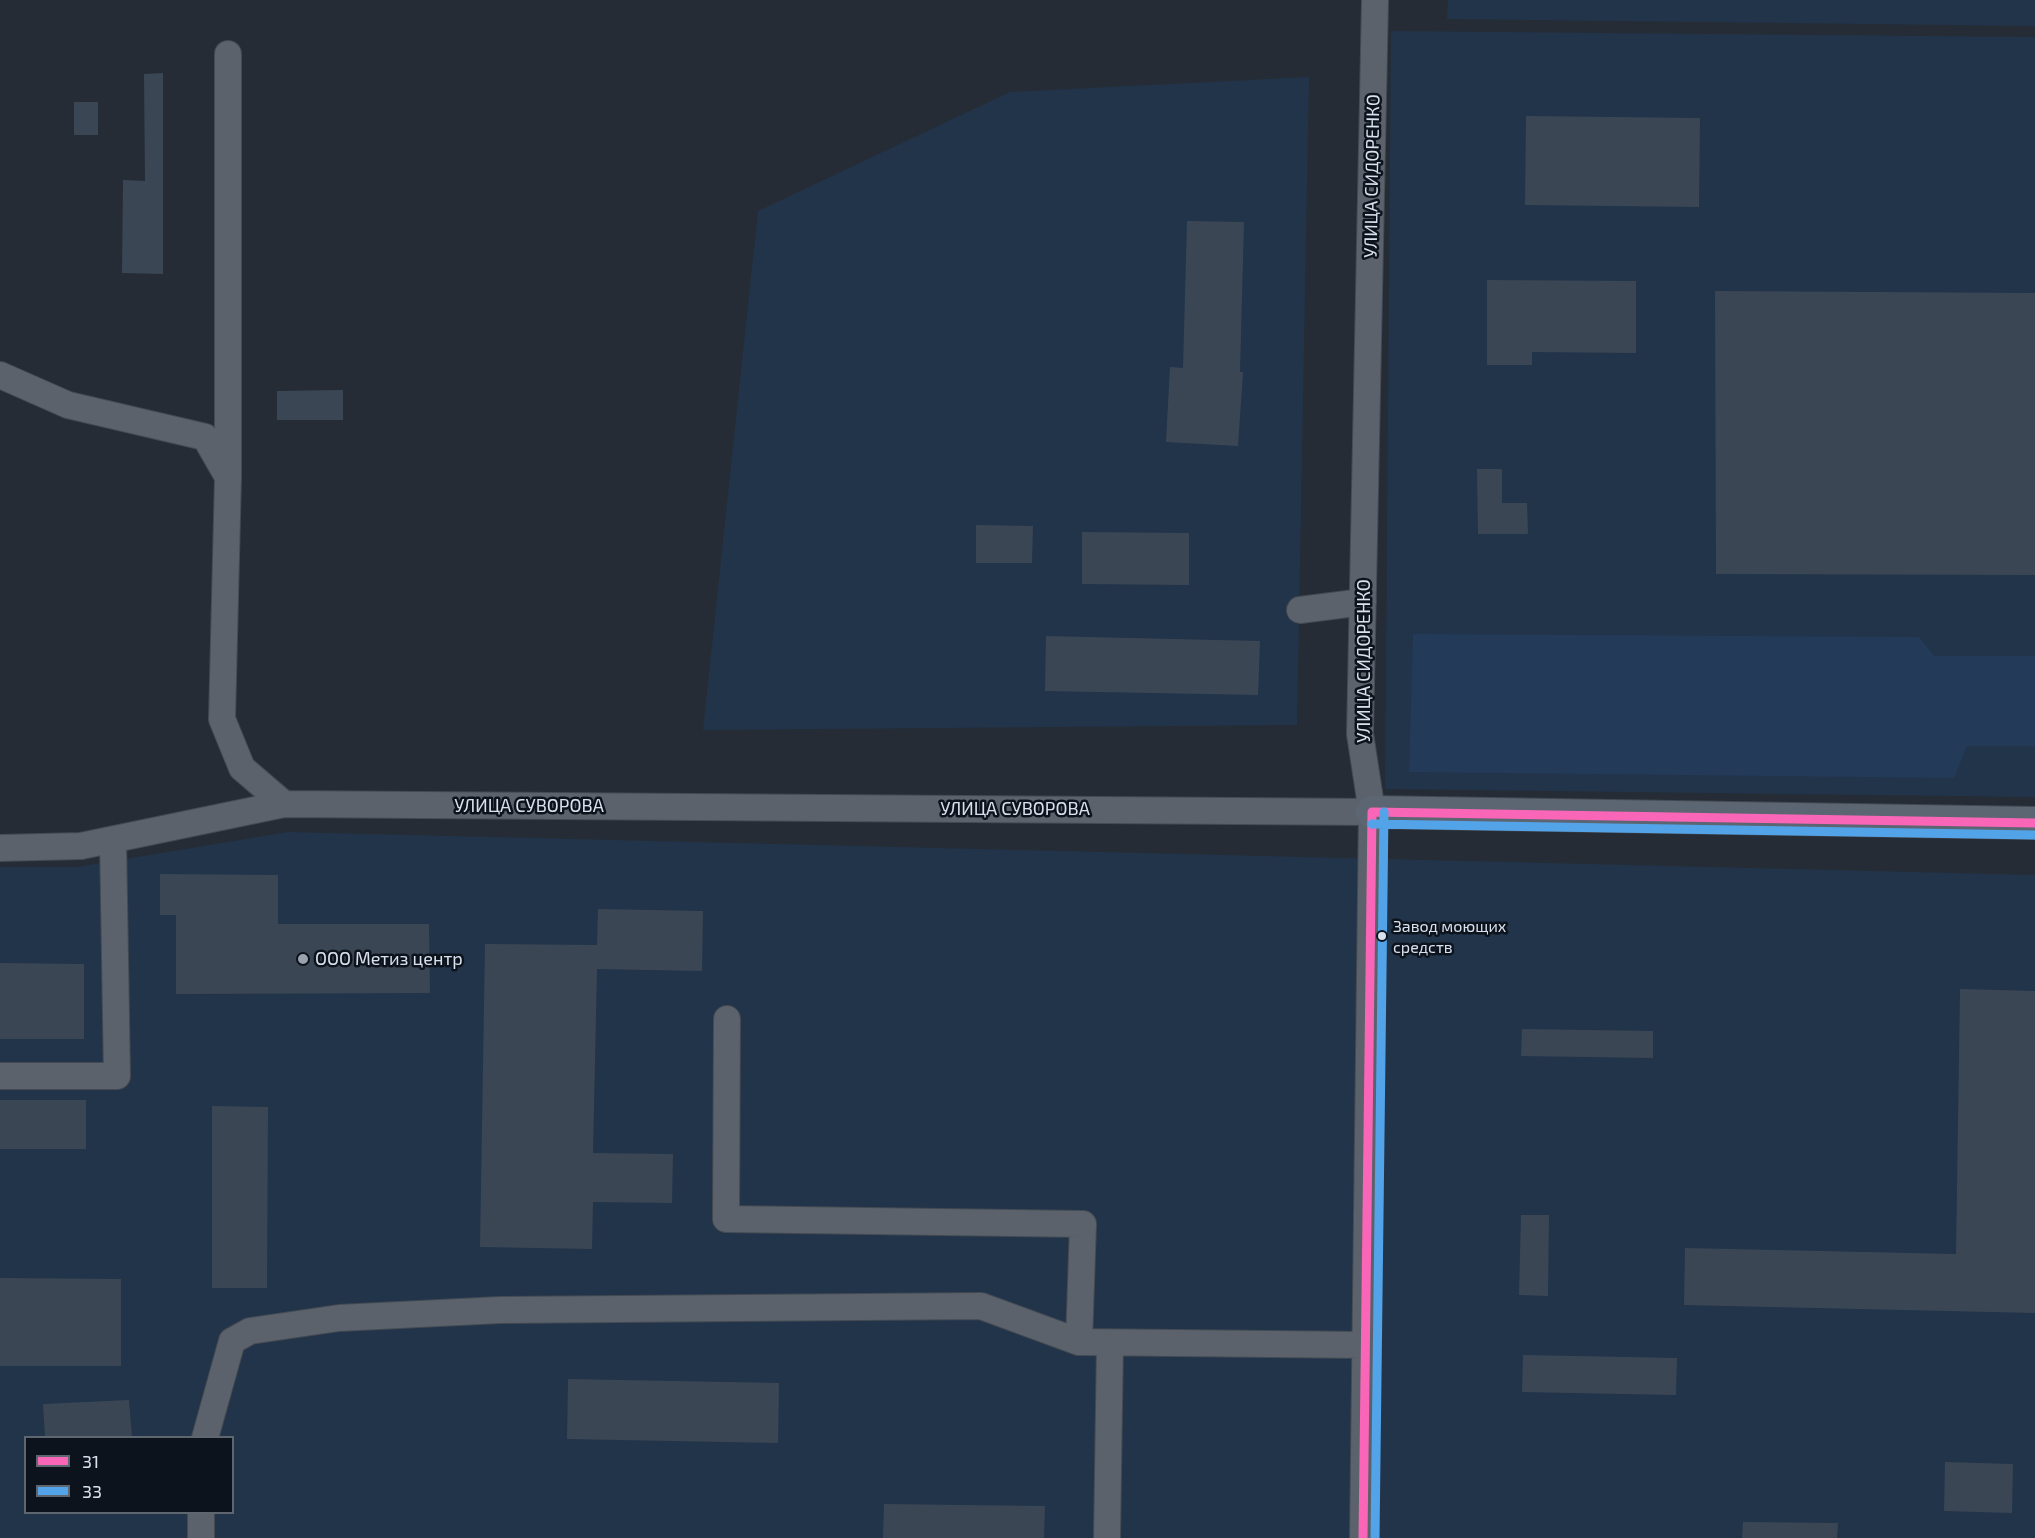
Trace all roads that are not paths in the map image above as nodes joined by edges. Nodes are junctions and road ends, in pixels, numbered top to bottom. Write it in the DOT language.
graph roads {
  1 [pos="1375,0"];
  2 [pos="228,54"];
  3 [pos="0,375"];
  4 [pos="228,477"];
  5 [pos="1363,602"];
  6 [pos="1300,610"];
  7 [pos="284,804"];
  8 [pos="1372,812"];
  9 [pos="2035,823"];
  10 [pos="113,840"];
  11 [pos="0,848"];
  12 [pos="727,1019"];
  13 [pos="0,1076"];
  14 [pos="1080,1342"];
  15 [pos="1110,1343"];
  16 [pos="1366,1345"];
  17 [pos="205,1436"];
  18 [pos="201,1514"];
  19 [pos="201,1538"];
  20 [pos="1107,1538"];
  21 [pos="1363,1538"];
  1 -- 5 [label="street, УЛИЦА СИДОРЕНКО"];
  2 -- 4 [label="street"];
  3 -- 4 [label="street"];
  4 -- 7 [label="street"];
  5 -- 6 [label="street"];
  5 -- 8 [label="street, УЛИЦА СИДОРЕНКО"];
  7 -- 8 [label="street, УЛИЦА СУВОРОВА"];
  7 -- 10 [label="street, УЛИЦА СУВОРОВА"];
  8 -- 9 [label="main road, УЛИЦА СУВОРОВА"];
  8 -- 16 [label="street, УЛИЦА СИДОРЕНКО"];
  10 -- 11 [label="street, УЛИЦА СУВОРОВА"];
  10 -- 13 [label="street"];
  12 -- 14 [label="street"];
  14 -- 15 [label="street"];
  14 -- 17 [label="street"];
  15 -- 16 [label="street"];
  15 -- 20 [label="street"];
  16 -- 21 [label="street, УЛИЦА СИДОРЕНКО"];
  18 -- 19 [label="street"];
}
